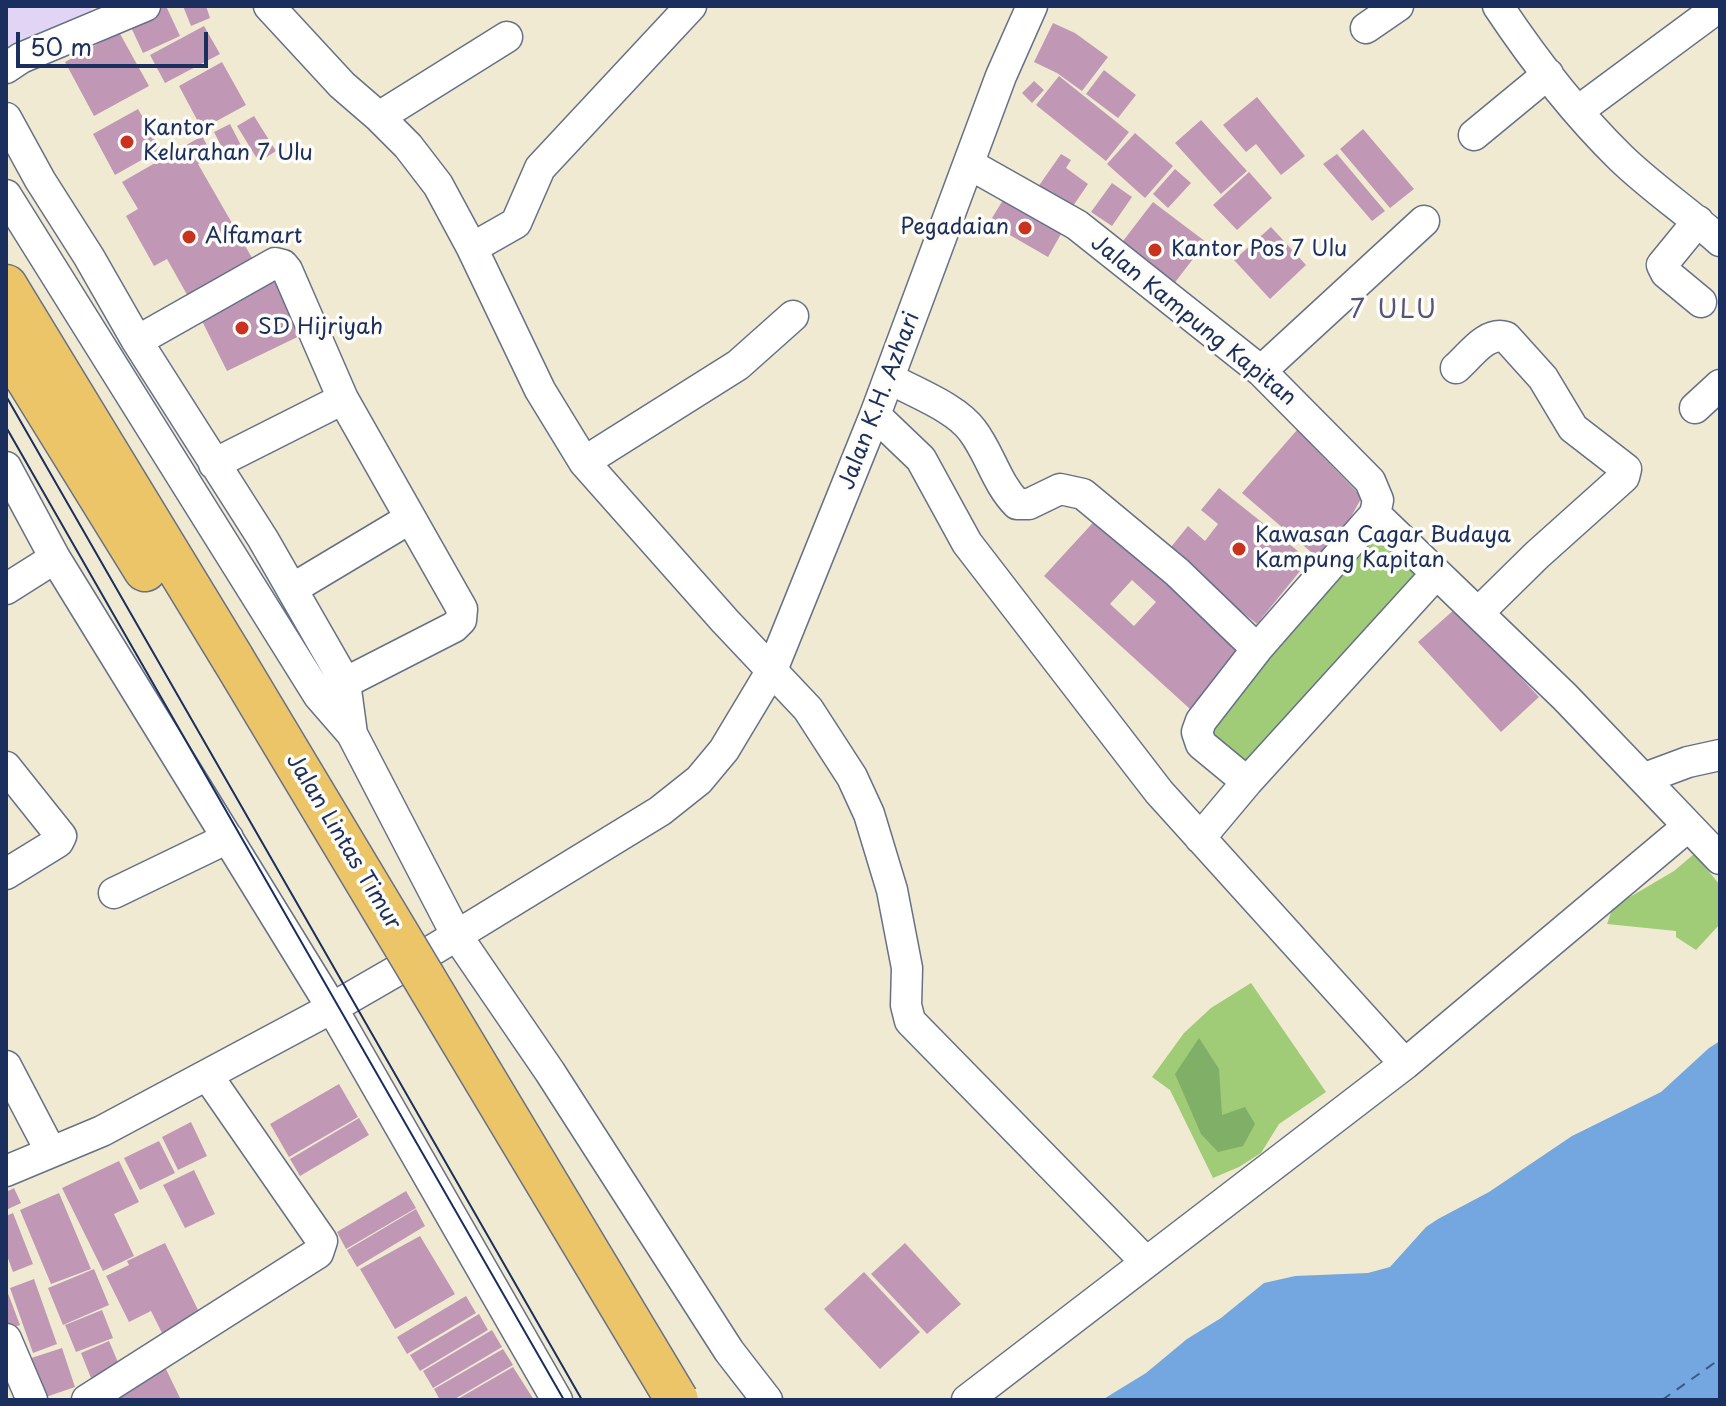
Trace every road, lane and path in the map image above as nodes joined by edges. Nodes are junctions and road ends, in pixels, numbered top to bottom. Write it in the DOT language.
graph roads {
  1 [pos="145,6"];
  2 [pos="269,6"];
  3 [pos="1032,6"];
  4 [pos="1398,6"];
  5 [pos="1720,6"];
  6 [pos="1499,7"];
  7 [pos="673,13"];
  8 [pos="1366,28"];
  9 [pos="507,37"];
  10 [pos="6,68"];
  11 [pos="1548,74"];
  12 [pos="1578,111"];
  13 [pos="379,117"];
  14 [pos="6,118"];
  15 [pos="1474,135"];
  16 [pos="969,164"];
  17 [pos="6,195"];
  18 [pos="1424,221"];
  19 [pos="1709,231"];
  20 [pos="472,248"];
  21 [pos="6,286"];
  22 [pos="1701,302"];
  23 [pos="793,316"];
  24 [pos="137,341"];
  25 [pos="6,345"];
  26 [pos="1456,368"];
  27 [pos="1261,371"];
  28 [pos="889,378"];
  29 [pos="1720,385"];
  30 [pos="343,399"];
  31 [pos="1695,408"];
  32 [pos="875,415"];
  33 [pos="584,462"];
  34 [pos="214,464"];
  35 [pos="6,467"];
  36 [pos="1375,514"];
  37 [pos="409,519"];
  38 [pos="55,558"];
  39 [pos="1436,574"];
  40 [pos="6,589"];
  41 [pos="292,589"];
  42 [pos="1476,609"];
  43 [pos="1257,649"];
  44 [pos="221,666"];
  45 [pos="772,670"];
  46 [pos="332,689"];
  47 [pos="1720,755"];
  48 [pos="6,767"];
  49 [pos="1645,778"];
  50 [pos="1247,782"];
  51 [pos="1686,828"];
  52 [pos="228,838"];
  53 [pos="1200,838"];
  54 [pos="1720,859"];
  55 [pos="6,874"];
  56 [pos="114,893"];
  57 [pos="457,936"];
  58 [pos="332,1008"];
  59 [pos="1405,1064"];
  60 [pos="6,1066"];
  61 [pos="207,1075"];
  62 [pos="51,1152"];
  63 [pos="6,1171"];
  64 [pos="1145,1261"];
  65 [pos="6,1339"];
  66 [pos="32,1400"];
  67 [pos="87,1400"];
  68 [pos="557,1400"];
  69 [pos="644,1400"];
  70 [pos="677,1400"];
  71 [pos="767,1400"];
  72 [pos="967,1400"];
  1 -- 10 [label="street"];
  2 -- 13 [label="street"];
  3 -- 16 [label="street, Jalan K.H. Azhari"];
  4 -- 8 [label="street"];
  5 -- 12 [label="street"];
  6 -- 11 [label="street"];
  7 -- 20 [label="street"];
  9 -- 13 [label="street"];
  11 -- 12 [label="street"];
  11 -- 15 [label="street"];
  12 -- 19 [label="street"];
  13 -- 20 [label="street"];
  14 -- 24 [label="street"];
  16 -- 27 [label="street, Jalan Kampung Kapitan"];
  16 -- 28 [label="street, Jalan K.H. Azhari"];
  17 -- 46 [label="street"];
  18 -- 27 [label="street"];
  19 -- 22 [label="street"];
  20 -- 33 [label="street"];
  21 -- 44 [label="highway, Jalan Lintas Timur"];
  23 -- 33 [label="street"];
  24 -- 30 [label="street"];
  24 -- 34 [label="street"];
  25 -- 44 [label="highway, Jalan Lintas Timur"];
  26 -- 42 [label="street"];
  27 -- 36 [label="street, Jalan Kampung Kapitan"];
  28 -- 32 [label="street, Jalan K.H. Azhari"];
  28 -- 43 [label="street"];
  29 -- 31 [label="street"];
  30 -- 34 [label="street"];
  30 -- 37 [label="street"];
  32 -- 45 [label="street, Jalan K.H. Azhari"];
  32 -- 53 [label="street"];
  33 -- 45 [label="street"];
  34 -- 41 [label="street"];
  35 -- 38 [label="street"];
  36 -- 39 [label="street"];
  36 -- 43 [label="street"];
  37 -- 41 [label="street"];
  37 -- 46 [label="street"];
  38 -- 40 [label="street"];
  38 -- 52 [label="street"];
  39 -- 42 [label="street"];
  39 -- 50 [label="street"];
  41 -- 46 [label="street"];
  42 -- 49 [label="street"];
  43 -- 50 [label="street"];
  44 -- 69 [label="highway, Jalan Lintas Timur"];
  44 -- 70 [label="highway, Jalan Lintas Timur, bridge"];
  45 -- 57 [label="street, Jalan K.H. Azhari"];
  45 -- 64 [label="street"];
  46 -- 57 [label="street"];
  47 -- 49 [label="street"];
  48 -- 55 [label="street"];
  49 -- 54 [label="street"];
  50 -- 53 [label="street"];
  51 -- 59 [label="street"];
  52 -- 56 [label="street"];
  52 -- 58 [label="street"];
  53 -- 59 [label="street"];
  57 -- 58 [label="street, Jalan K.H. Azhari"];
  57 -- 71 [label="street"];
  58 -- 61 [label="street, Jalan K.H. Azhari"];
  58 -- 68 [label="street"];
  59 -- 64 [label="street"];
  60 -- 62 [label="street"];
  61 -- 62 [label="street, Jalan K.H. Azhari"];
  61 -- 67 [label="street"];
  62 -- 63 [label="street, Jalan K.H. Azhari"];
  64 -- 72 [label="street"];
  65 -- 66 [label="street"];
}
